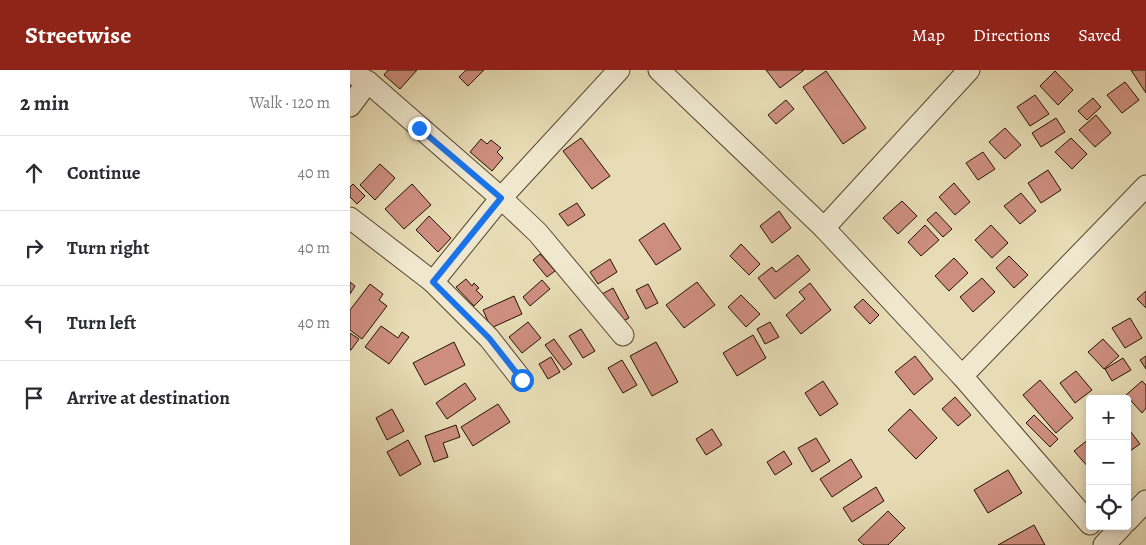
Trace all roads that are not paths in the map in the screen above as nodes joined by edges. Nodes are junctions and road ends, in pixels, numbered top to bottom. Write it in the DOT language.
graph roads {
  1 [pos="619,70"];
  2 [pos="659,70"];
  3 [pos="969,70"];
  4 [pos="359,77"];
  5 [pos="350,106"];
  6 [pos="1146,186"];
  7 [pos="501,198"];
  8 [pos="350,218"];
  9 [pos="824,228"];
  10 [pos="433,282"];
  11 [pos="623,335"];
  12 [pos="962,376"];
  13 [pos="522,380"];
  14 [pos="1146,501"];
  15 [pos="1131,517"];
  16 [pos="1086,519"];
  17 [pos="1095,530"];
  18 [pos="1118,530"];
  19 [pos="1106,544"];
  1 -- 7 [label="street"];
  2 -- 9 [label="street"];
  3 -- 9 [label="street"];
  4 -- 5 [label="street"];
  4 -- 7 [label="street"];
  6 -- 12 [label="street"];
  7 -- 10 [label="street"];
  7 -- 11 [label="street"];
  8 -- 10 [label="street"];
  9 -- 12 [label="street"];
  10 -- 13 [label="street"];
  12 -- 16 [label="street"];
  14 -- 15 [label="street"];
  17 -- 19 [label="street"];
  18 -- 19 [label="street"];
}
